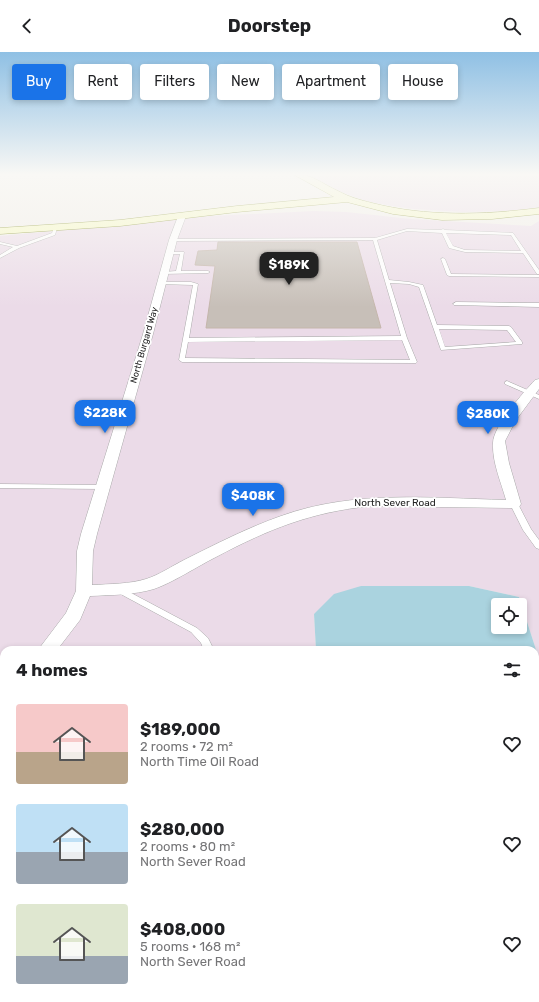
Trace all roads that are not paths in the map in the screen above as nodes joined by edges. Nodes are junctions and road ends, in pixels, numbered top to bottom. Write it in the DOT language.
graph roads {
  1 [pos="157,218"];
  2 [pos="181,218"];
  3 [pos="55,228"];
  4 [pos="0,230"];
  5 [pos="443,230"];
  6 [pos="173,240"];
  7 [pos="374,240"];
  8 [pos="0,243"];
  9 [pos="17,247"];
  10 [pos="524,252"];
  11 [pos="169,253"];
  12 [pos="0,257"];
  13 [pos="443,260"];
  14 [pos="208,272"];
  15 [pos="178,273"];
  16 [pos="539,273"];
  17 [pos="539,276"];
  18 [pos="163,278"];
  19 [pos="387,282"];
  20 [pos="456,304"];
  21 [pos="539,305"];
  22 [pos="435,327"];
  23 [pos="404,338"];
  24 [pos="186,340"];
  25 [pos="539,382"];
  26 [pos="507,383"];
  27 [pos="534,395"];
  28 [pos="0,486"];
  29 [pos="102,487"];
  30 [pos="514,504"];
  31 [pos="539,546"];
  32 [pos="118,590"];
  33 [pos="84,591"];
  34 [pos="50,646"];
  35 [pos="207,646"];
  1 -- 3 [label="street"];
  2 -- 6 [label="street, North Burgard Way"];
  3 -- 4 [label="street"];
  3 -- 9 [label="lane"];
  5 -- 7 [label="lane"];
  5 -- 10 [label="lane"];
  5 -- 10 [label="lane"];
  6 -- 7 [label="lane"];
  6 -- 11 [label="street, North Burgard Way"];
  7 -- 19 [label="lane"];
  8 -- 9 [label="lane"];
  9 -- 12 [label="lane"];
  10 -- 16 [label="lane"];
  11 -- 15 [label="lane"];
  11 -- 18 [label="street, North Burgard Way"];
  13 -- 17 [label="lane"];
  14 -- 15 [label="lane"];
  15 -- 18 [label="lane"];
  18 -- 24 [label="lane"];
  18 -- 29 [label="street, North Burgard Way"];
  19 -- 22 [label="lane"];
  19 -- 23 [label="lane"];
  20 -- 21 [label="lane"];
  22 -- 22 [label="lane"];
  23 -- 24 [label="lane"];
  23 -- 24 [label="lane"];
  25 -- 27 [label="street"];
  26 -- 27 [label="lane"];
  27 -- 30 [label="street"];
  28 -- 29 [label="lane"];
  29 -- 33 [label="street, North Burgard Way"];
  30 -- 31 [label="lane"];
  30 -- 32 [label="street, North Sever Road"];
  32 -- 33 [label="street, North Sever Road"];
  32 -- 35 [label="lane"];
  33 -- 34 [label="street"];
}
